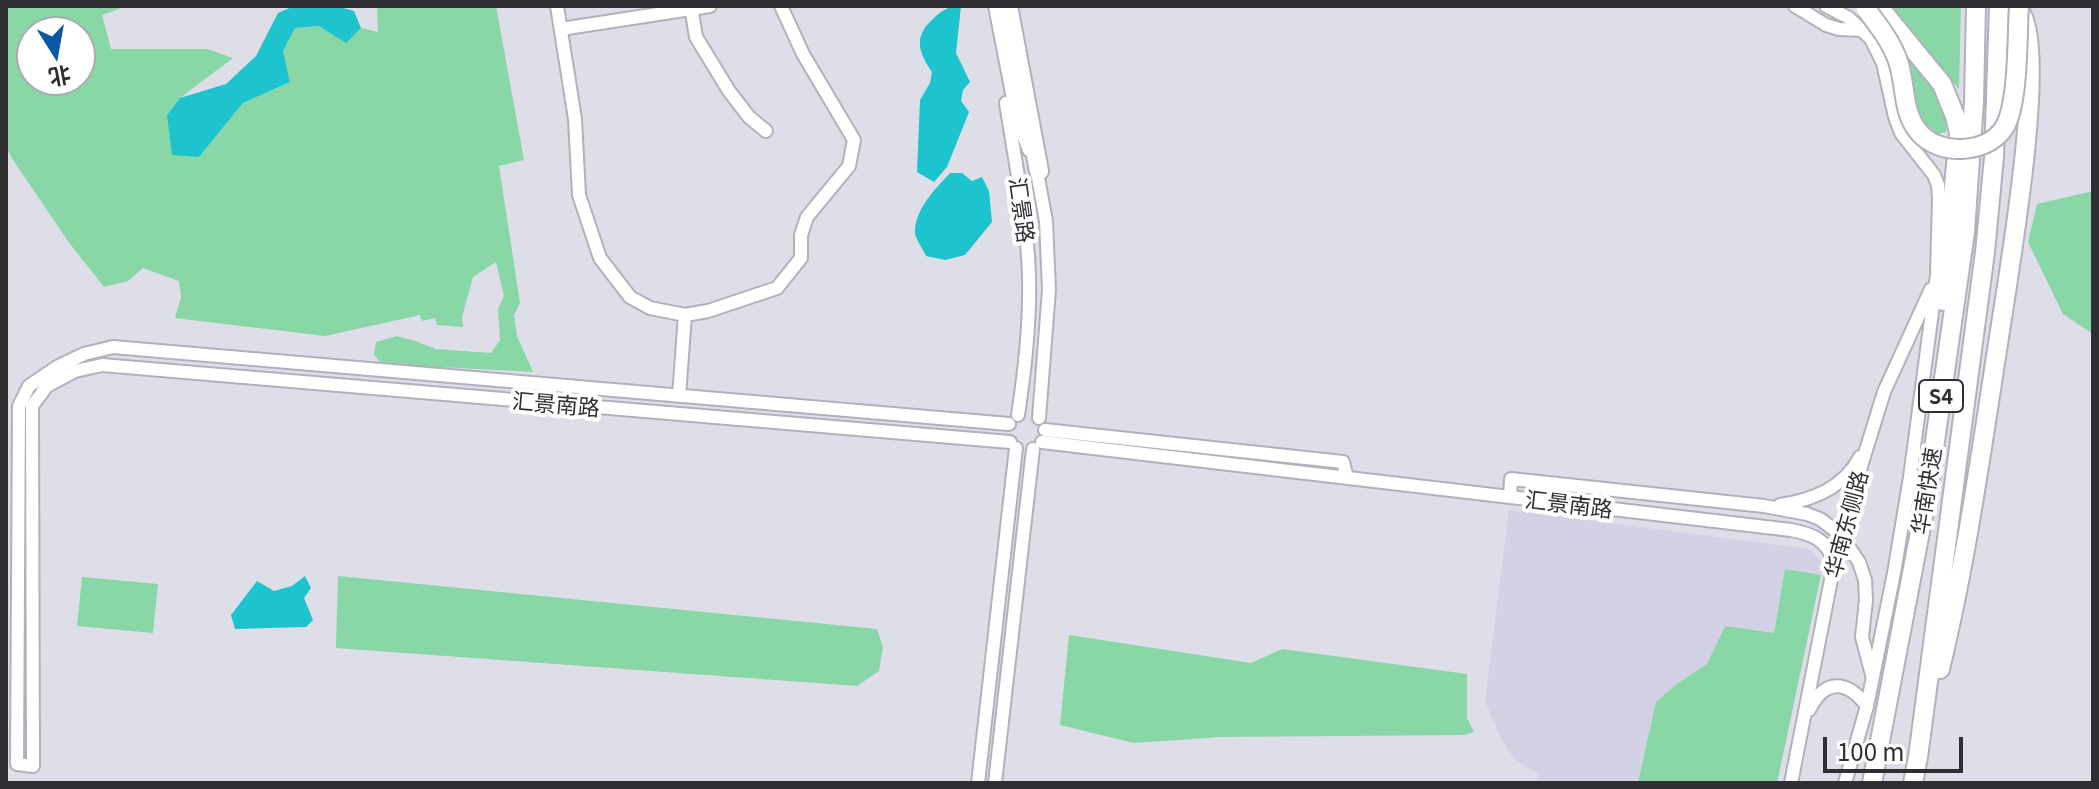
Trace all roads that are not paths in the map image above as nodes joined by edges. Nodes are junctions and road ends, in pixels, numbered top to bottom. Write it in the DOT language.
graph roads {
  1 [pos="557,6"];
  2 [pos="710,6"];
  3 [pos="781,6"];
  4 [pos="987,6"];
  5 [pos="995,6"];
  6 [pos="1008,6"];
  7 [pos="1795,6"];
  8 [pos="1826,6"];
  9 [pos="1976,6"];
  10 [pos="1999,6"];
  11 [pos="1869,7"];
  12 [pos="692,8"];
  13 [pos="2019,9"];
  14 [pos="561,29"];
  15 [pos="1863,30"];
  16 [pos="766,131"];
  17 [pos="1039,171"];
  18 [pos="1937,275"];
  19 [pos="685,315"];
  20 [pos="1946,359"];
  21 [pos="679,396"];
  22 [pos="1014,419"];
  23 [pos="1040,435"];
  24 [pos="1871,436"];
  25 [pos="1013,445"];
  26 [pos="1510,497"];
  27 [pos="1764,506"];
  28 [pos="1840,534"];
  29 [pos="1834,560"];
  30 [pos="12,611"];
  31 [pos="12,626"];
  32 [pos="1872,678"];
  33 [pos="1867,706"];
  34 [pos="1804,720"];
  35 [pos="12,747"];
  36 [pos="1918,757"];
  37 [pos="978,783"];
  38 [pos="995,783"];
  39 [pos="1791,783"];
  40 [pos="1845,783"];
  41 [pos="1872,783"];
  42 [pos="1913,783"];
  1 -- 14 [label="street"];
  2 -- 12 [label="street"];
  3 -- 19 [label="street"];
  4 -- 22 [label="street, 汇景路"];
  5 -- 17 [label="street, 汇景路"];
  6 -- 17 [label="highway"];
  7 -- 15 [label="street"];
  8 -- 15 [label="street"];
  9 -- 20 [label="highway, 华南快速 / S4"];
  10 -- 36 [label="highway, 华南快速 / S4"];
  11 -- 13 [label="highway, bridge"];
  11 -- 20 [label="highway"];
  12 -- 14 [label="street"];
  12 -- 16 [label="street"];
  13 -- 36 [label="highway"];
  14 -- 19 [label="street"];
  15 -- 18 [label="street, 华南东侧路"];
  17 -- 23 [label="street, 汇景路"];
  18 -- 24 [label="street, 华南东侧路"];
  18 -- 32 [label="street, 华南东侧路"];
  19 -- 21 [label="street"];
  20 -- 41 [label="highway, 华南快速 / S4"];
  21 -- 22 [label="street, 汇景南路"];
  21 -- 30 [label="street, 汇景南路"];
  22 -- 23 [label="street"];
  22 -- 25 [label="street"];
  23 -- 25 [label="street"];
  23 -- 26 [label="street, 汇景南路"];
  23 -- 38 [label="street, 汇景路"];
  24 -- 27 [label="street"];
  24 -- 28 [label="street, 华南东侧路"];
  25 -- 35 [label="street, 汇景南路"];
  25 -- 37 [label="street"];
  26 -- 27 [label="street, 汇景南路"];
  26 -- 29 [label="street, 汇景南路"];
  27 -- 28 [label="street"];
  28 -- 29 [label="street, 华南东侧路"];
  28 -- 32 [label="street"];
  29 -- 34 [label="street, 华南东侧路"];
  30 -- 31 [label="street"];
  31 -- 35 [label="street"];
  32 -- 33 [label="street, 华南东侧路"];
  33 -- 34 [label="street"];
  33 -- 40 [label="street, 华南东侧路"];
  34 -- 39 [label="street, 华南东侧路"];
  36 -- 42 [label="highway, 华南快速 / S4"];
}
